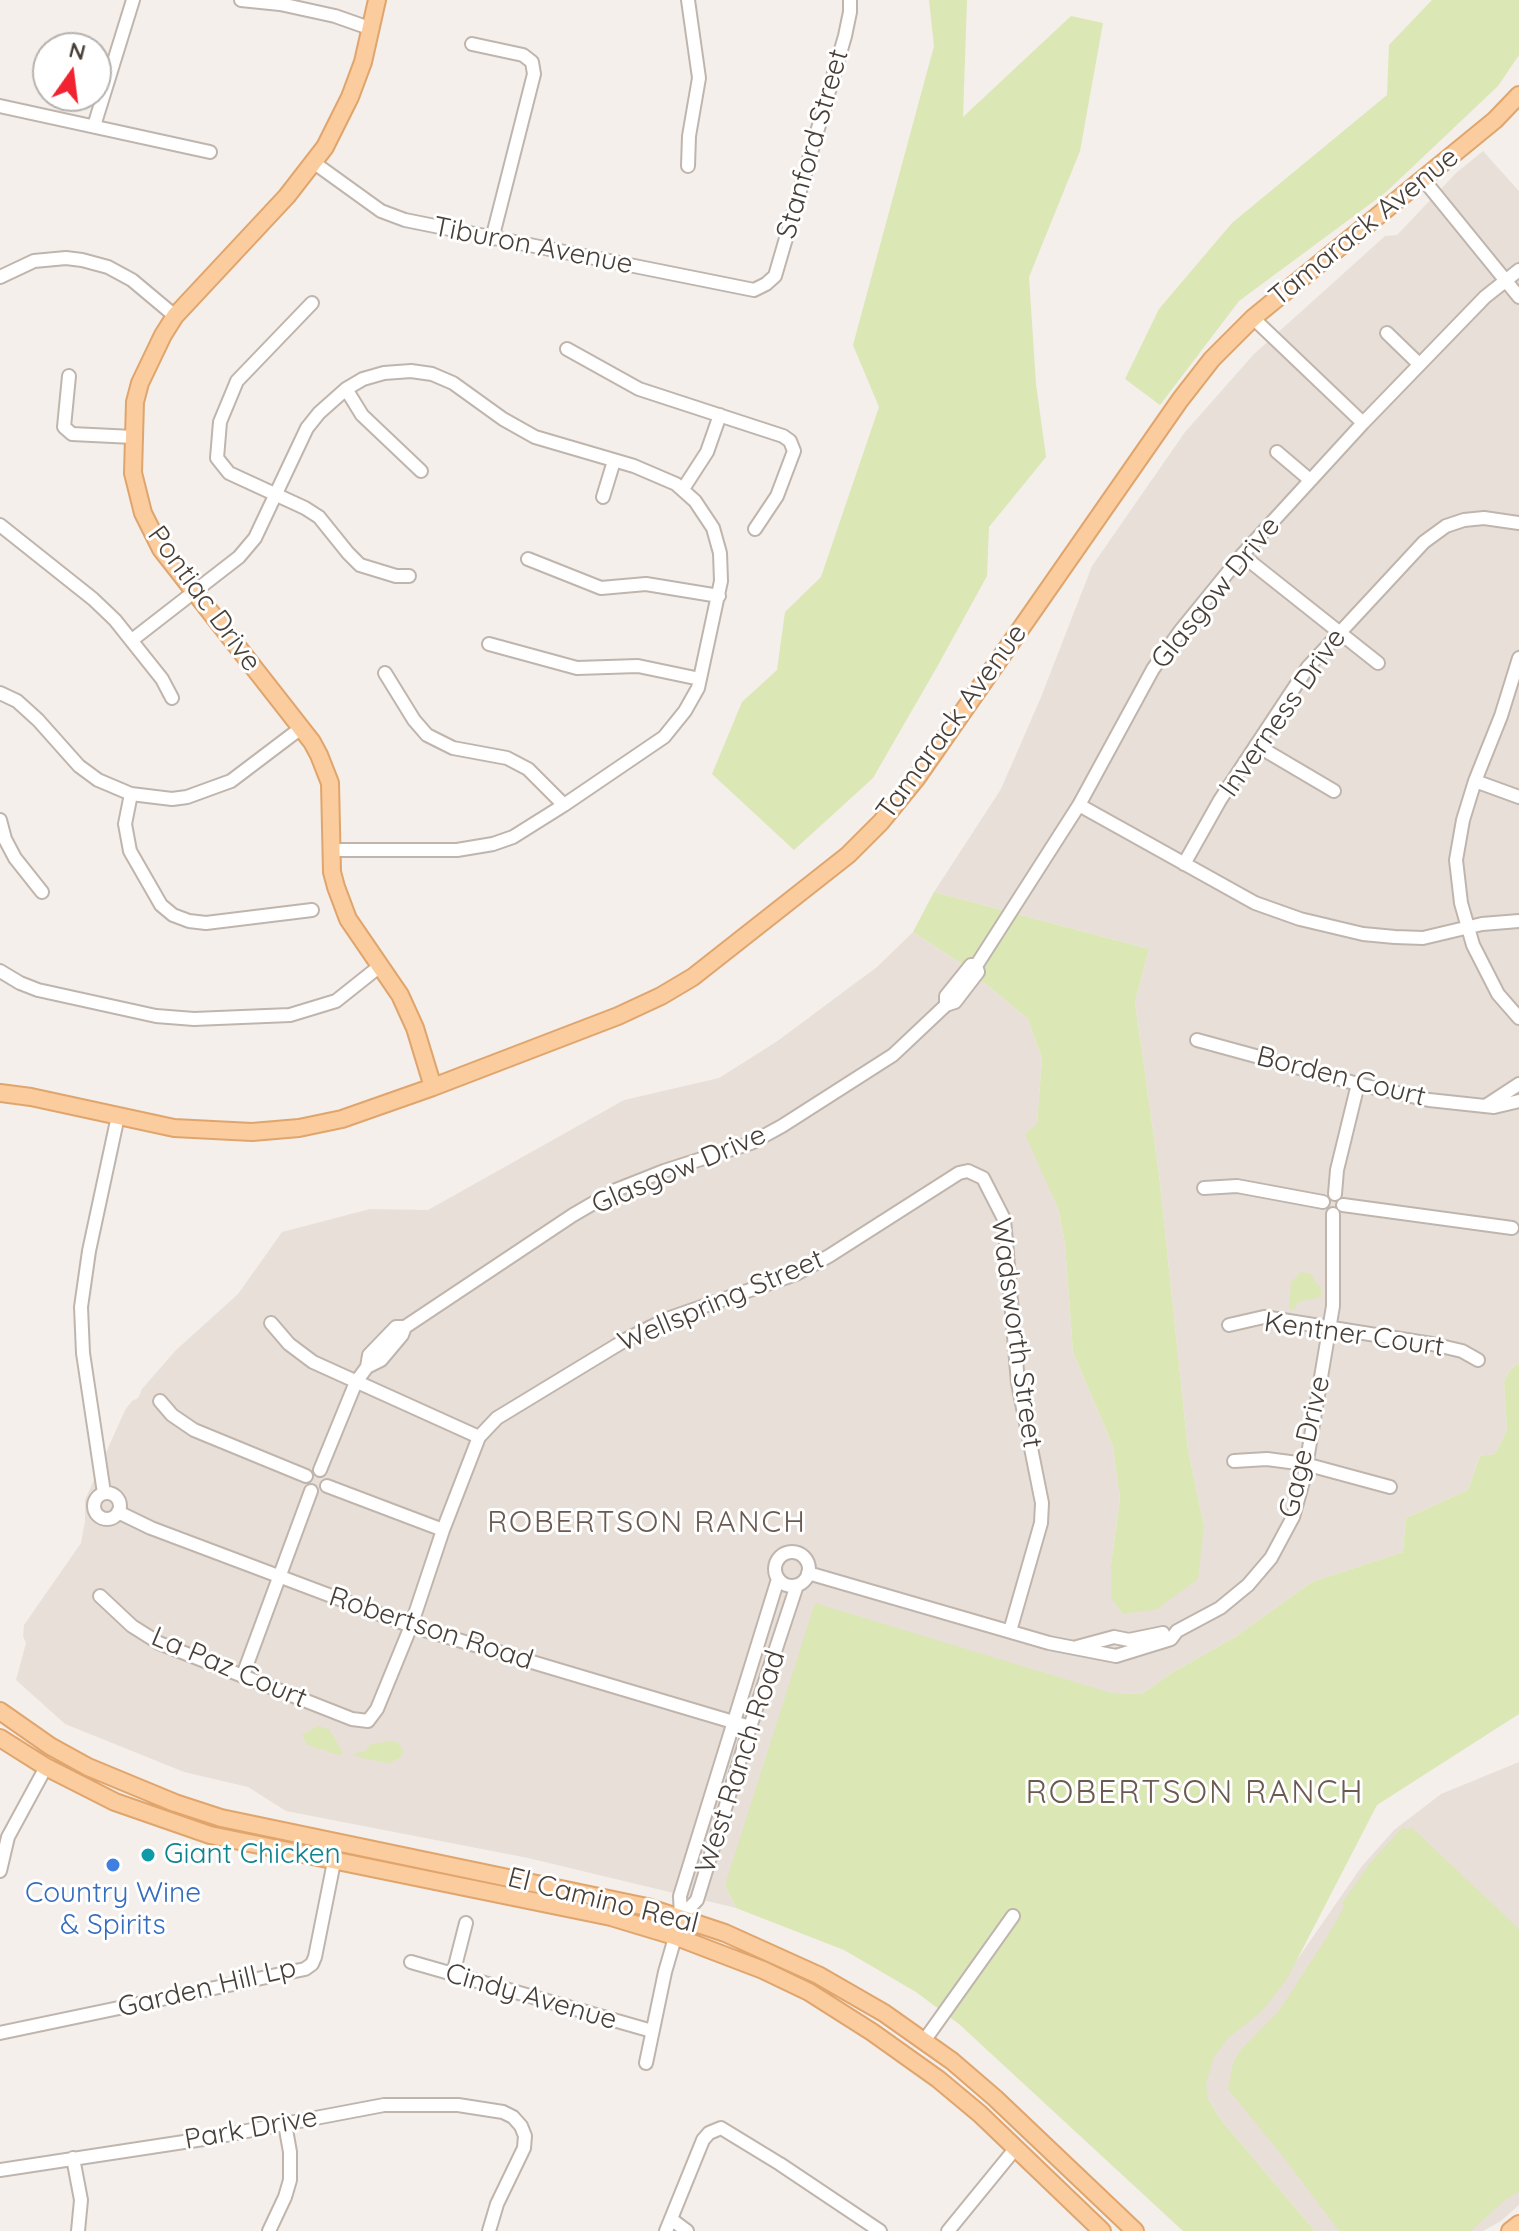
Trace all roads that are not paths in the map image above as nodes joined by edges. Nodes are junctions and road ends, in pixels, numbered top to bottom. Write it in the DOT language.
graph roads {
  1 [pos="133,0"];
  2 [pos="241,0"];
  3 [pos="377,0"];
  4 [pos="688,0"];
  5 [pos="850,0"];
  6 [pos="372,29"];
  7 [pos="472,44"];
  8 [pos="1519,95"];
  9 [pos="0,106"];
  10 [pos="94,126"];
  11 [pos="210,152"];
  12 [pos="313,162"];
  13 [pos="688,166"];
  14 [pos="1423,179"];
  15 [pos="492,239"];
  16 [pos="1519,270"];
  17 [pos="0,277"];
  18 [pos="1507,279"];
  19 [pos="766,284"];
  20 [pos="1519,297"];
  21 [pos="312,303"];
  22 [pos="175,316"];
  23 [pos="1253,318"];
  24 [pos="1387,333"];
  25 [pos="567,349"];
  26 [pos="1419,364"];
  27 [pos="69,376"];
  28 [pos="346,389"];
  29 [pos="720,415"];
  30 [pos="1363,423"];
  31 [pos="133,437"];
  32 [pos="1277,452"];
  33 [pos="614,461"];
  34 [pos="421,471"];
  35 [pos="1310,480"];
  36 [pos="683,489"];
  37 [pos="277,495"];
  38 [pos="603,497"];
  39 [pos="1519,523"];
  40 [pos="0,525"];
  41 [pos="755,529"];
  42 [pos="1242,555"];
  43 [pos="528,559"];
  44 [pos="409,576"];
  45 [pos="194,592"];
  46 [pos="719,596"];
  47 [pos="1338,631"];
  48 [pos="132,640"];
  49 [pos="489,644"];
  50 [pos="1519,658"];
  51 [pos="1378,663"];
  52 [pos="385,673"];
  53 [pos="700,679"];
  54 [pos="0,693"];
  55 [pos="172,698"];
  56 [pos="301,728"];
  57 [pos="1256,745"];
  58 [pos="1475,781"];
  59 [pos="1334,791"];
  60 [pos="131,794"];
  61 [pos="1519,797"];
  62 [pos="564,805"];
  63 [pos="1079,805"];
  64 [pos="0,820"];
  65 [pos="332,850"];
  66 [pos="1184,864"];
  67 [pos="42,892"];
  68 [pos="312,910"];
  69 [pos="1519,921"];
  70 [pos="1468,929"];
  71 [pos="380,966"];
  72 [pos="0,971"];
  73 [pos="1519,1018"];
  74 [pos="1197,1040"];
  75 [pos="1358,1084"];
  76 [pos="1519,1084"];
  77 [pos="433,1087"];
  78 [pos="0,1093"];
  79 [pos="1514,1098"];
  80 [pos="118,1116"];
  81 [pos="983,1178"];
  82 [pos="1204,1188"];
  83 [pos="1335,1194"];
  84 [pos="1323,1202"];
  85 [pos="1338,1210"];
  86 [pos="1512,1228"];
  87 [pos="271,1323"];
  88 [pos="1229,1325"];
  89 [pos="1329,1328"];
  90 [pos="1478,1360"];
  91 [pos="356,1382"];
  92 [pos="160,1401"];
  93 [pos="479,1437"];
  94 [pos="1234,1461"];
  95 [pos="1305,1464"];
  96 [pos="320,1470"];
  97 [pos="306,1476"];
  98 [pos="327,1486"];
  99 [pos="1390,1487"];
  100 [pos="311,1491"];
  101 [pos="104,1493"];
  102 [pos="118,1512"];
  103 [pos="443,1530"];
  104 [pos="808,1573"];
  105 [pos="278,1578"];
  106 [pos="778,1579"];
  107 [pos="797,1585"];
  108 [pos="100,1596"];
  109 [pos="411,1626"];
  110 [pos="1010,1631"];
  111 [pos="243,1675"];
  112 [pos="0,1711"];
  113 [pos="368,1721"];
  114 [pos="732,1722"];
  115 [pos="750,1727"];
  116 [pos="0,1738"];
  117 [pos="46,1767"];
  118 [pos="334,1862"];
  119 [pos="0,1871"];
  120 [pos="1013,1916"];
  121 [pos="681,1917"];
  122 [pos="466,1923"];
  123 [pos="674,1936"];
  124 [pos="411,1962"];
  125 [pos="453,1974"];
  126 [pos="652,2031"];
  127 [pos="0,2033"];
  128 [pos="924,2041"];
  129 [pos="646,2063"];
  130 [pos="285,2124"];
  131 [pos="1015,2149"];
  132 [pos="73,2158"];
  133 [pos="0,2170"];
  134 [pos="1519,2224"];
  135 [pos="669,2225"];
  136 [pos="78,2231"];
  137 [pos="269,2231"];
  138 [pos="489,2231"];
  139 [pos="687,2231"];
  140 [pos="880,2231"];
  141 [pos="948,2231"];
  142 [pos="1102,2231"];
  143 [pos="1135,2231"];
  144 [pos="1510,2231"];
  1 -- 10 [label="street"];
  2 -- 6 [label="street"];
  3 -- 6 [label="main road, Pontiac Drive"];
  4 -- 13 [label="street"];
  5 -- 19 [label="street, Stanford Street"];
  6 -- 12 [label="main road, Pontiac Drive"];
  7 -- 15 [label="street"];
  8 -- 14 [label="main road, Tamarack Avenue"];
  9 -- 10 [label="street"];
  10 -- 11 [label="street"];
  12 -- 15 [label="street, Tiburon Avenue"];
  12 -- 22 [label="main road, Pontiac Drive"];
  14 -- 18 [label="street"];
  14 -- 23 [label="main road, Tamarack Avenue"];
  15 -- 19 [label="street, Tiburon Avenue"];
  16 -- 18 [label="street, Glasgow Drive"];
  17 -- 22 [label="street"];
  18 -- 20 [label="street"];
  18 -- 26 [label="street, Glasgow Drive"];
  21 -- 37 [label="street"];
  22 -- 31 [label="main road, Pontiac Drive"];
  23 -- 30 [label="street"];
  23 -- 77 [label="main road, Tamarack Avenue"];
  24 -- 26 [label="street"];
  25 -- 29 [label="street"];
  26 -- 30 [label="street, Glasgow Drive"];
  27 -- 31 [label="street"];
  28 -- 33 [label="street"];
  28 -- 34 [label="street"];
  28 -- 37 [label="street"];
  29 -- 36 [label="street"];
  29 -- 41 [label="street"];
  30 -- 35 [label="street, Glasgow Drive"];
  31 -- 45 [label="main road, Pontiac Drive"];
  32 -- 35 [label="street"];
  33 -- 36 [label="street"];
  33 -- 38 [label="street"];
  35 -- 42 [label="street, Glasgow Drive"];
  36 -- 46 [label="street"];
  37 -- 44 [label="street"];
  37 -- 45 [label="street"];
  39 -- 47 [label="street, Inverness Drive"];
  40 -- 48 [label="street"];
  42 -- 47 [label="street"];
  42 -- 63 [label="street, Glasgow Drive"];
  43 -- 46 [label="street"];
  45 -- 48 [label="street"];
  45 -- 56 [label="main road, Pontiac Drive"];
  46 -- 53 [label="street"];
  47 -- 51 [label="street"];
  47 -- 57 [label="street, Inverness Drive"];
  48 -- 55 [label="street"];
  49 -- 53 [label="street"];
  50 -- 58 [label="street"];
  52 -- 62 [label="street"];
  53 -- 62 [label="street"];
  54 -- 60 [label="street"];
  56 -- 60 [label="street"];
  56 -- 65 [label="main road, Pontiac Drive"];
  57 -- 59 [label="street"];
  57 -- 66 [label="street, Inverness Drive"];
  58 -- 61 [label="street"];
  58 -- 70 [label="street"];
  60 -- 68 [label="street"];
  62 -- 65 [label="street"];
  63 -- 66 [label="street"];
  63 -- 91 [label="street, Glasgow Drive"];
  64 -- 67 [label="street"];
  65 -- 71 [label="main road, Pontiac Drive"];
  66 -- 70 [label="street"];
  69 -- 70 [label="street"];
  70 -- 73 [label="street"];
  71 -- 72 [label="street"];
  71 -- 77 [label="main road, Pontiac Drive"];
  74 -- 75 [label="street, Borden Court"];
  75 -- 79 [label="street, Borden Court"];
  75 -- 83 [label="street"];
  76 -- 79 [label="street, Borden Court"];
  77 -- 80 [label="main road, Tamarack Avenue"];
  78 -- 80 [label="main road, Tamarack Avenue"];
  80 -- 101 [label="street"];
  81 -- 93 [label="street, Wellspring Street"];
  81 -- 110 [label="street, Wadsworth Street"];
  82 -- 84 [label="street"];
  83 -- 84 [label="street"];
  83 -- 85 [label="street"];
  84 -- 85 [label="street"];
  85 -- 86 [label="street"];
  85 -- 89 [label="street, Gage Drive"];
  87 -- 91 [label="street"];
  88 -- 89 [label="street, Kentner Court"];
  89 -- 90 [label="street, Kentner Court"];
  89 -- 95 [label="street, Gage Drive"];
  91 -- 93 [label="street"];
  91 -- 96 [label="street, Glasgow Drive"];
  92 -- 97 [label="street"];
  93 -- 103 [label="street, Wellspring Street"];
  94 -- 95 [label="street"];
  95 -- 99 [label="street"];
  95 -- 110 [label="street, Gage Drive"];
  96 -- 97 [label="street"];
  96 -- 98 [label="street"];
  97 -- 100 [label="street"];
  98 -- 100 [label="street"];
  98 -- 103 [label="street"];
  100 -- 105 [label="street"];
  101 -- 102 [label="street"];
  101 -- 102 [label="street"];
  102 -- 105 [label="street, Robertson Road"];
  103 -- 109 [label="street, Wellspring Street"];
  104 -- 106 [label="street"];
  104 -- 107 [label="street"];
  104 -- 110 [label="street, Gage Drive"];
  105 -- 109 [label="street, Robertson Road"];
  105 -- 111 [label="street"];
  106 -- 107 [label="street"];
  106 -- 114 [label="street, West Ranch Road"];
  107 -- 115 [label="street, West Ranch Road"];
  108 -- 111 [label="street, La Paz Court"];
  109 -- 113 [label="street, Wellspring Street"];
  109 -- 114 [label="street, Robertson Road"];
  111 -- 113 [label="street, La Paz Court"];
  112 -- 121 [label="main road, El Camino Real"];
  114 -- 115 [label="street, Robertson Road"];
  114 -- 121 [label="street, West Ranch Road"];
  115 -- 121 [label="street, West Ranch Road"];
  116 -- 117 [label="main road, El Camino Real"];
  117 -- 118 [label="main road, El Camino Real"];
  117 -- 119 [label="street"];
  118 -- 123 [label="main road, El Camino Real"];
  118 -- 127 [label="street, Garden Hill Lp"];
  120 -- 128 [label="street"];
  121 -- 123 [label="street"];
  121 -- 128 [label="main road, El Camino Real"];
  122 -- 125 [label="street"];
  123 -- 126 [label="street"];
  123 -- 131 [label="main road, El Camino Real"];
  124 -- 125 [label="street, Cindy Avenue"];
  125 -- 126 [label="street, Cindy Avenue"];
  126 -- 129 [label="street"];
  128 -- 143 [label="main road, El Camino Real"];
  130 -- 132 [label="street, Park Drive"];
  130 -- 137 [label="street"];
  130 -- 138 [label="street, Park Drive"];
  131 -- 141 [label="street"];
  131 -- 142 [label="main road, El Camino Real"];
  132 -- 133 [label="street, Park Drive"];
  132 -- 136 [label="street"];
  134 -- 144 [label="main road"];
  135 -- 139 [label="street"];
  135 -- 140 [label="street"];
}
